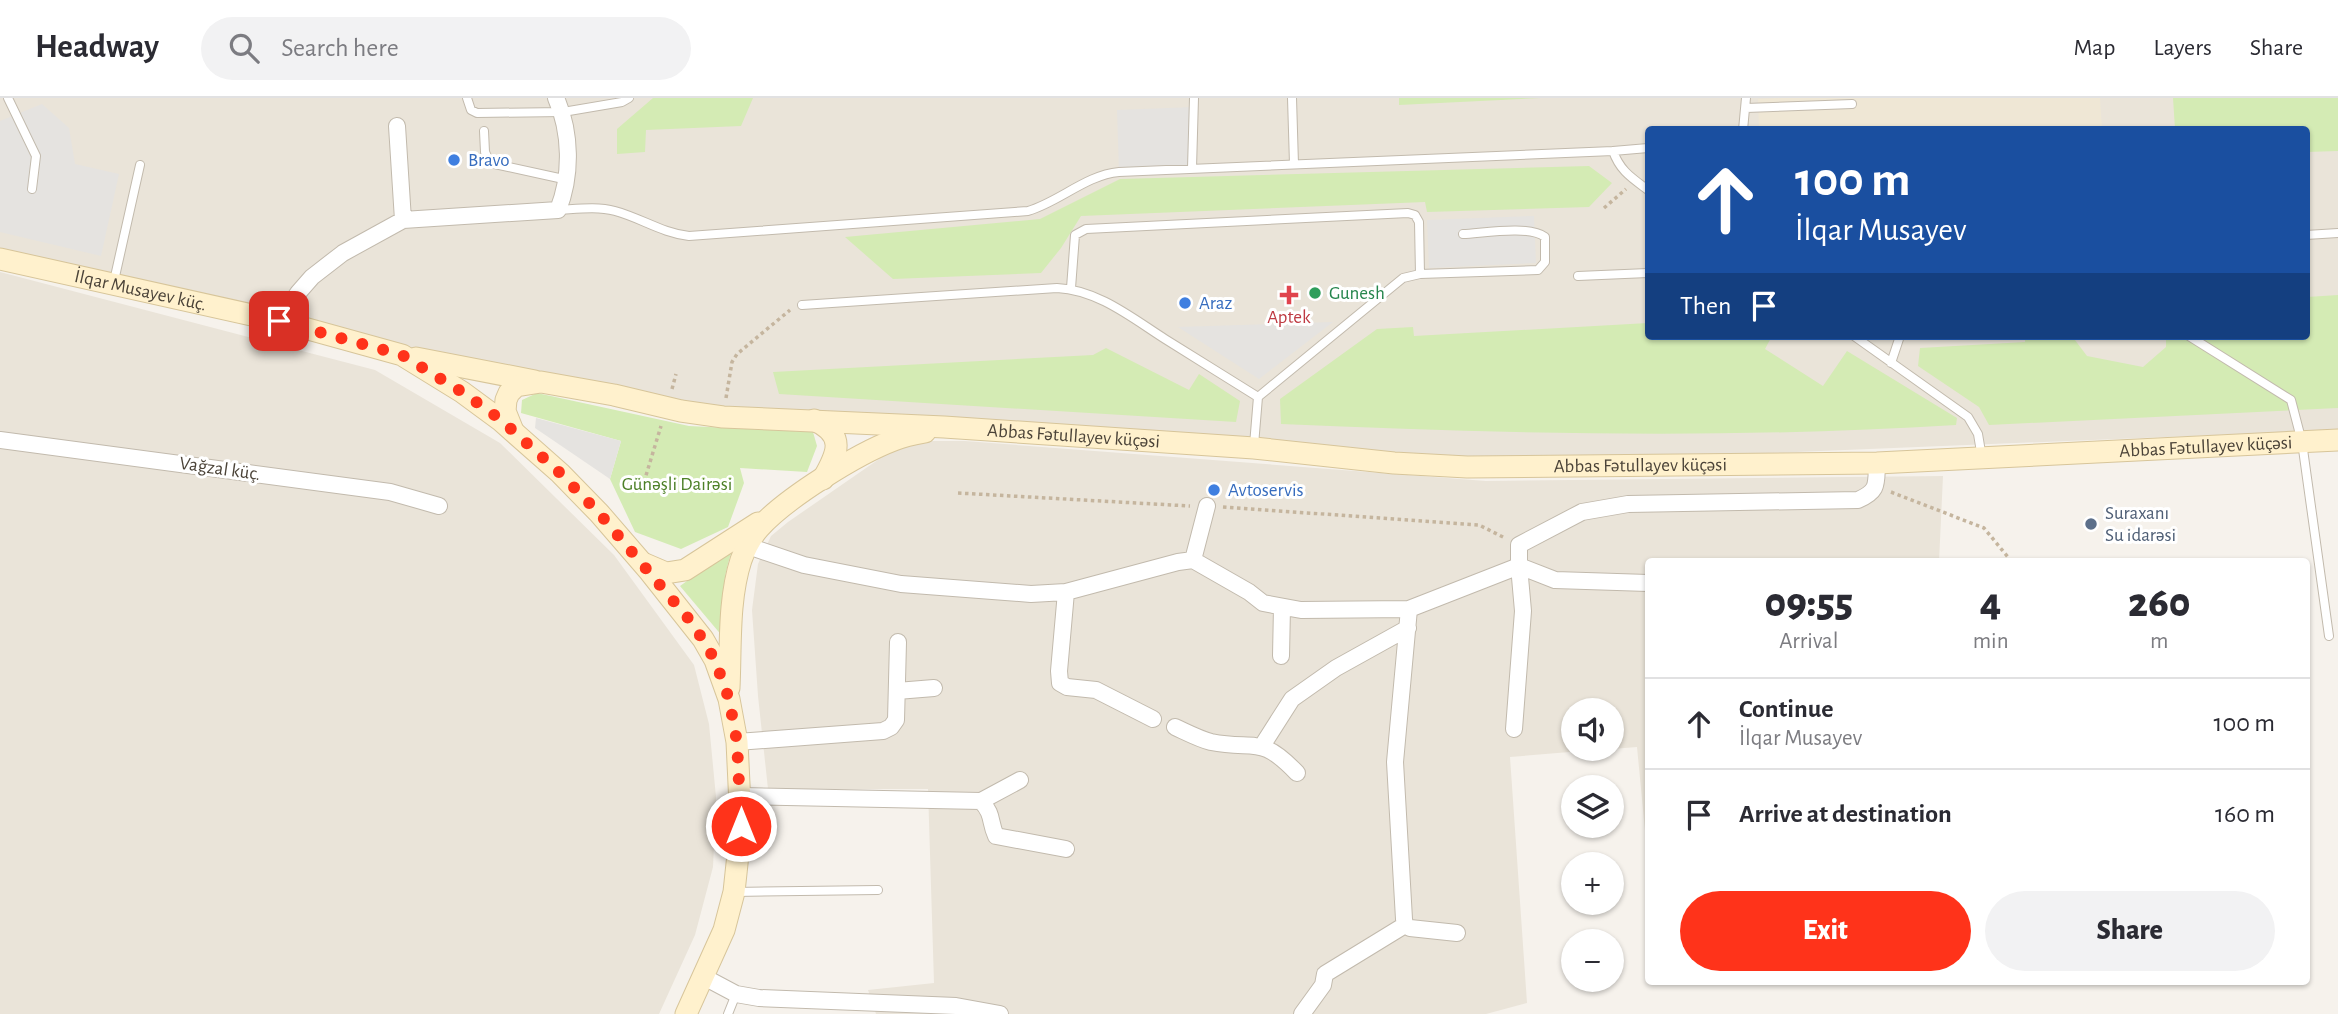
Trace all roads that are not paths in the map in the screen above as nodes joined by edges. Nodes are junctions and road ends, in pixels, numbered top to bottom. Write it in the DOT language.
graph roads {
  1 [pos="8,98"];
  2 [pos="467,98"];
  3 [pos="629,98"];
  4 [pos="1194,98"];
  5 [pos="1292,98"];
  6 [pos="1746,98"];
  7 [pos="1852,104"];
  8 [pos="559,105"];
  9 [pos="1746,108"];
  10 [pos="397,126"];
  11 [pos="1744,126"];
  12 [pos="484,131"];
  13 [pos="1645,148"];
  14 [pos="1613,151"];
  15 [pos="140,164"];
  16 [pos="1294,164"];
  17 [pos="1192,169"];
  18 [pos="568,180"];
  19 [pos="1645,188"];
  20 [pos="32,189"];
  21 [pos="558,210"];
  22 [pos="403,220"];
  23 [pos="2338,233"];
  24 [pos="1463,234"];
  25 [pos="2310,235"];
  26 [pos="0,259"];
  27 [pos="1645,273"];
  28 [pos="1420,274"];
  29 [pos="1578,275"];
  30 [pos="113,284"];
  31 [pos="1071,288"];
  32 [pos="802,305"];
  33 [pos="279,321"];
  34 [pos="1859,340"];
  35 [pos="1899,340"];
  36 [pos="2195,340"];
  37 [pos="402,355"];
  38 [pos="1891,363"];
  39 [pos="541,382"];
  40 [pos="1258,397"];
  41 [pos="813,420"];
  42 [pos="944,427"];
  43 [pos="513,431"];
  44 [pos="0,440"];
  45 [pos="2338,440"];
  46 [pos="2302,442"];
  47 [pos="1254,448"];
  48 [pos="1982,458"];
  49 [pos="1877,463"];
  50 [pos="822,480"];
  51 [pos="439,506"];
  52 [pos="1207,506"];
  53 [pos="780,510"];
  54 [pos="748,546"];
  55 [pos="1193,560"];
  56 [pos="643,563"];
  57 [pos="1519,566"];
  58 [pos="1645,583"];
  59 [pos="1066,592"];
  60 [pos="1282,607"];
  61 [pos="1409,609"];
  62 [pos="1408,628"];
  63 [pos="2329,636"];
  64 [pos="898,642"];
  65 [pos="1281,656"];
  66 [pos="934,688"];
  67 [pos="897,691"];
  68 [pos="729,699"];
  69 [pos="1153,719"];
  70 [pos="1175,727"];
  71 [pos="1514,729"];
  72 [pos="737,742"];
  73 [pos="1262,746"];
  74 [pos="1297,773"];
  75 [pos="1020,780"];
  76 [pos="741,796"];
  77 [pos="981,801"];
  78 [pos="1066,849"];
  79 [pos="878,890"];
  80 [pos="734,892"];
  81 [pos="1405,925"];
  82 [pos="1457,933"];
  83 [pos="704,977"];
  84 [pos="736,994"];
  85 [pos="686,1014"];
  86 [pos="728,1014"];
  87 [pos="1000,1014"];
  88 [pos="1302,1014"];
  1 -- 20 [label="lane"];
  2 -- 8 [label="lane"];
  3 -- 8 [label="lane"];
  4 -- 17 [label="lane"];
  5 -- 16 [label="lane"];
  6 -- 9 [label="lane"];
  7 -- 9 [label="lane"];
  8 -- 18 [label="street"];
  9 -- 11 [label="lane"];
  10 -- 22 [label="street"];
  12 -- 18 [label="lane"];
  13 -- 14 [label="lane"];
  14 -- 16 [label="lane"];
  14 -- 19 [label="lane"];
  15 -- 30 [label="lane"];
  16 -- 17 [label="lane"];
  17 -- 21 [label="lane"];
  18 -- 21 [label="street"];
  21 -- 22 [label="street"];
  22 -- 33 [label="street"];
  23 -- 25 [label="lane"];
  24 -- 28 [label="lane"];
  26 -- 30 [label="main road, İlqar Musayev küç."];
  27 -- 29 [label="lane"];
  28 -- 31 [label="lane"];
  28 -- 40 [label="lane"];
  30 -- 33 [label="main road, İlqar Musayev küç."];
  31 -- 32 [label="lane"];
  31 -- 40 [label="lane"];
  33 -- 37 [label="main road, İlqar Musayev küç."];
  34 -- 38 [label="lane"];
  35 -- 38 [label="lane"];
  36 -- 46 [label="lane"];
  37 -- 39 [label="main road, Abbas Fətullayev küçəsi"];
  37 -- 43 [label="main road"];
  38 -- 48 [label="lane"];
  39 -- 41 [label="main road, Abbas Fətullayev küçəsi"];
  39 -- 43 [label="main road"];
  40 -- 47 [label="lane"];
  41 -- 42 [label="main road, Abbas Fətullayev küçəsi"];
  41 -- 50 [label="main road"];
  42 -- 47 [label="main road, Abbas Fətullayev küçəsi"];
  42 -- 50 [label="main road"];
  43 -- 56 [label="main road"];
  44 -- 51 [label="street, Vağzal küç."];
  45 -- 46 [label="main road, Abbas Fətullayev küçəsi"];
  46 -- 48 [label="main road, Abbas Fətullayev küçəsi"];
  46 -- 63 [label="lane"];
  47 -- 49 [label="main road, Abbas Fətullayev küçəsi"];
  48 -- 49 [label="main road, Abbas Fətullayev küçəsi"];
  49 -- 57 [label="street"];
  50 -- 53 [label="main road"];
  52 -- 55 [label="street"];
  53 -- 54 [label="main road"];
  53 -- 56 [label="main road"];
  54 -- 59 [label="street"];
  54 -- 68 [label="main road"];
  55 -- 59 [label="street"];
  55 -- 60 [label="street"];
  56 -- 68 [label="main road"];
  57 -- 58 [label="street"];
  57 -- 61 [label="street"];
  57 -- 71 [label="street"];
  59 -- 69 [label="street"];
  60 -- 61 [label="street"];
  60 -- 65 [label="street"];
  61 -- 62 [label="street"];
  62 -- 73 [label="street"];
  62 -- 81 [label="street"];
  64 -- 67 [label="street"];
  66 -- 67 [label="street"];
  67 -- 72 [label="street"];
  68 -- 72 [label="main road"];
  70 -- 73 [label="street"];
  72 -- 76 [label="main road"];
  73 -- 74 [label="street"];
  75 -- 77 [label="street"];
  76 -- 77 [label="street"];
  76 -- 80 [label="main road"];
  77 -- 78 [label="street"];
  79 -- 80 [label="lane"];
  80 -- 83 [label="main road"];
  81 -- 82 [label="street"];
  81 -- 88 [label="street"];
  83 -- 84 [label="street"];
  83 -- 85 [label="main road"];
  84 -- 86 [label="lane"];
  84 -- 87 [label="street"];
}
